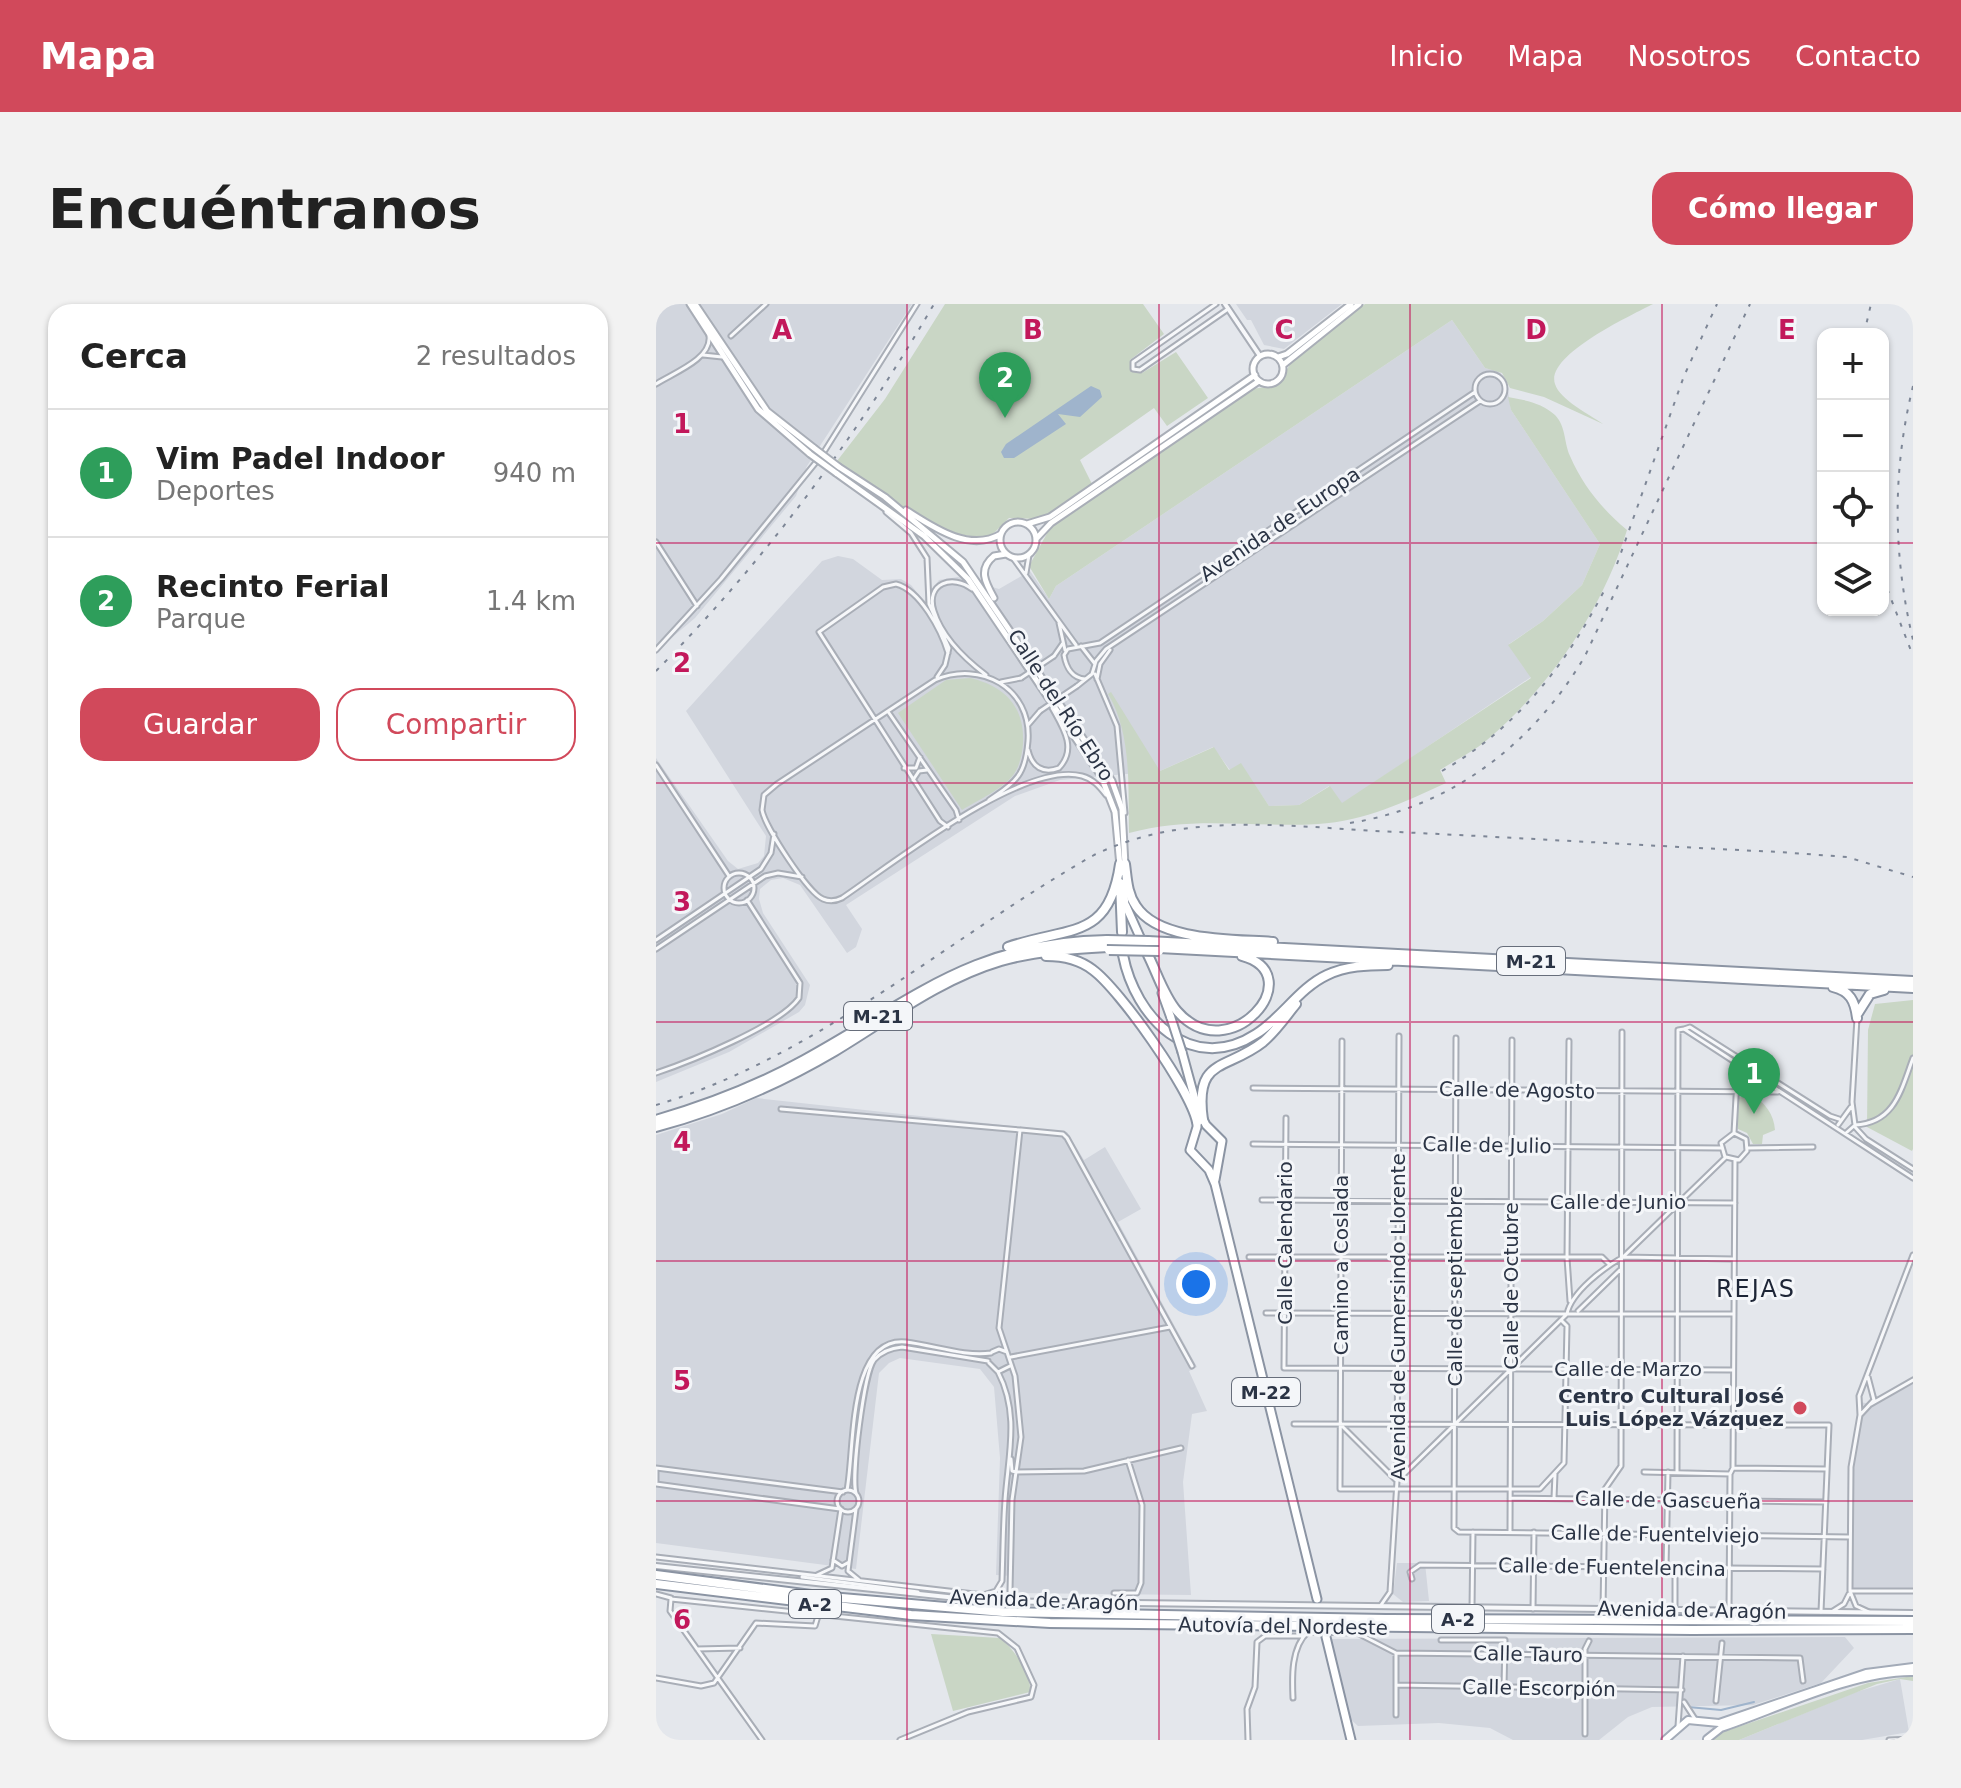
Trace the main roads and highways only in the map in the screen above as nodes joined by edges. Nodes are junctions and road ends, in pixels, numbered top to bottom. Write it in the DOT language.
graph roads {
  1 [pos="693,304"];
  2 [pos="1351,304"];
  3 [pos="1359,304"];
  4 [pos="1277,357"];
  5 [pos="1283,365"];
  6 [pos="1257,378"];
  7 [pos="812,451"];
  8 [pos="838,470"];
  9 [pos="885,497"];
  10 [pos="1027,524"];
  11 [pos="1001,534"];
  12 [pos="1036,539"];
  13 [pos="1010,556"];
  14 [pos="1014,633"];
  15 [pos="1122,864"];
  16 [pos="1120,882"];
  17 [pos="1126,906"];
  18 [pos="1122,932"];
  19 [pos="1109,945"];
  20 [pos="1159,950"];
  21 [pos="1382,953"];
  22 [pos="1123,955"];
  23 [pos="1148,955"];
  24 [pos="1477,965"];
  25 [pos="964,976"];
  26 [pos="939,979"];
  27 [pos="1317,981"];
  28 [pos="1773,981"];
  29 [pos="1913,981"];
  30 [pos="1913,988"];
  31 [pos="656,1120"];
  32 [pos="1200,1121"];
  33 [pos="656,1127"];
  34 [pos="1211,1130"];
  35 [pos="1195,1133"];
  36 [pos="1218,1158"];
  37 [pos="1202,1162"];
  38 [pos="1215,1184"];
  39 [pos="656,1575"];
  40 [pos="656,1584"];
  41 [pos="1317,1599"];
  42 [pos="1913,1621"];
  43 [pos="1692,1630"];
  44 [pos="1913,1632"];
  45 [pos="1326,1637"];
  46 [pos="1913,1670"];
  47 [pos="1698,1721"];
  48 [pos="1677,1733"];
  49 [pos="1351,1740"];
  50 [pos="1665,1740"];
  51 [pos="1707,1740"];
  1 -- 7 [label="main road"];
  1 -- 7 [label="main road"];
  2 -- 4 [label="main road"];
  3 -- 5 [label="main road"];
  4 -- 5 [label="main road"];
  4 -- 6 [label="main road"];
  5 -- 6 [label="main road"];
  6 -- 10 [label="main road"];
  6 -- 12 [label="main road"];
  7 -- 8 [label="main road, Calle del Río Ebro, bridge"];
  8 -- 9 [label="main road, Calle del Río Ebro"];
  8 -- 15 [label="main road, Calle del Río Ebro"];
  9 -- 11 [label="main road"];
  9 -- 14 [label="main road, Calle del Río Ebro"];
  10 -- 11 [label="main road"];
  10 -- 12 [label="main road"];
  11 -- 13 [label="main road"];
  12 -- 13 [label="main road"];
  13 -- 14 [label="main road"];
  14 -- 15 [label="main road, Calle del Río Ebro"];
  15 -- 16 [label="main road, Calle del Río Ebro"];
  15 -- 17 [label="main road, Calle del Río Ebro"];
  15 -- 21 [label="highway"];
  15 -- 26 [label="highway"];
  16 -- 17 [label="main road, Calle del Río Ebro"];
  16 -- 18 [label="highway"];
  17 -- 23 [label="highway, M-22"];
  19 -- 20 [label="highway, M-21, bridge"];
  19 -- 21 [label="highway, M-21, bridge"];
  19 -- 25 [label="highway, M-21"];
  19 -- 26 [label="highway, M-21"];
  20 -- 23 [label="highway"];
  20 -- 24 [label="highway, M-21"];
  21 -- 29 [label="highway, M-21"];
  22 -- 27 [label="highway"];
  23 -- 32 [label="highway, M-22, bridge"];
  24 -- 27 [label="highway"];
  24 -- 28 [label="highway, M-21"];
  25 -- 32 [label="highway"];
  25 -- 33 [label="highway, M-21"];
  26 -- 31 [label="highway, M-21"];
  27 -- 32 [label="highway"];
  28 -- 30 [label="highway, M-21"];
  28 -- 30 [label="highway"];
  32 -- 34 [label="highway, M-22"];
  32 -- 35 [label="highway, M-22"];
  34 -- 35 [label="highway"];
  34 -- 36 [label="highway, M-22"];
  35 -- 37 [label="highway, M-22"];
  36 -- 37 [label="highway"];
  36 -- 38 [label="highway, M-22"];
  37 -- 38 [label="highway, M-22"];
  38 -- 41 [label="highway, M-22"];
  39 -- 42 [label="highway, Autovía del Nordeste / A-2"];
  40 -- 43 [label="highway, Autovía del Nordeste / A-2"];
  43 -- 44 [label="highway, Autovía del Nordeste / A-2"];
  43 -- 44 [label="highway"];
  45 -- 49 [label="highway"];
  46 -- 47 [label="main road"];
  46 -- 51 [label="main road"];
  47 -- 48 [label="main road"];
  47 -- 51 [label="main road"];
  48 -- 50 [label="main road"];
}
